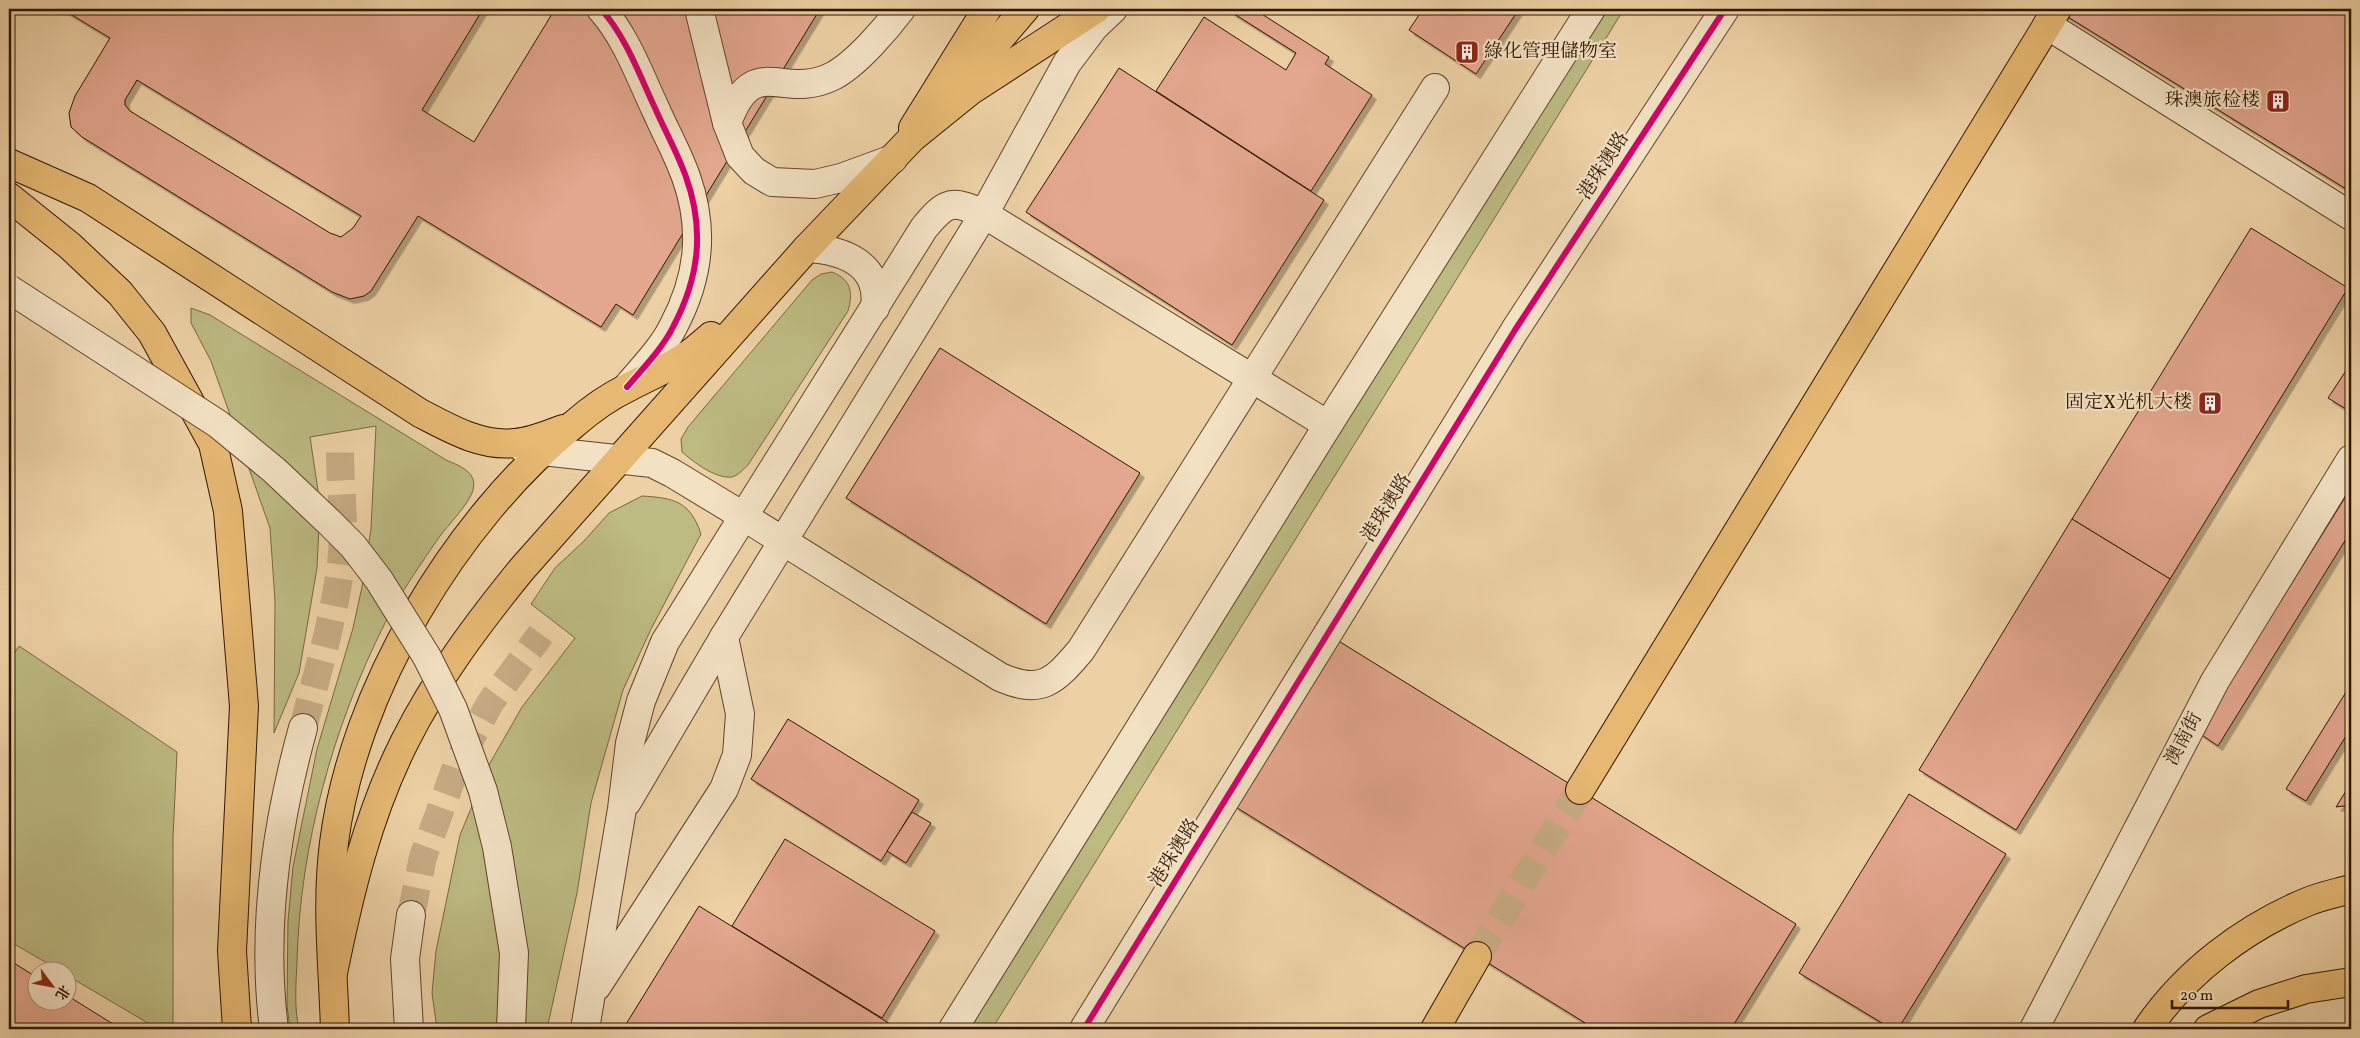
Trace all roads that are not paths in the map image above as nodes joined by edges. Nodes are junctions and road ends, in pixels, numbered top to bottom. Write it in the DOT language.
graph roads {
  1 [pos="601,9"];
  2 [pos="699,9"];
  3 [pos="901,9"];
  4 [pos="987,9"];
  5 [pos="1025,9"];
  6 [pos="1041,9"];
  7 [pos="1096,9"];
  8 [pos="1112,9"];
  9 [pos="1591,9"];
  10 [pos="1725,9"];
  11 [pos="2052,17"];
  12 [pos="993,47"];
  13 [pos="1435,88"];
  14 [pos="727,124"];
  15 [pos="913,136"];
  16 [pos="893,159"];
  17 [pos="9,163"];
  18 [pos="9,197"];
  19 [pos="984,214"];
  20 [pos="2351,216"];
  21 [pos="807,248"];
  22 [pos="782,276"];
  23 [pos="9,289"];
  24 [pos="875,308"];
  25 [pos="1252,380"];
  26 [pos="627,387"];
  27 [pos="573,424"];
  28 [pos="1328,425"];
  29 [pos="488,441"];
  30 [pos="543,452"];
  31 [pos="619,459"];
  32 [pos="2351,459"];
  33 [pos="743,516"];
  34 [pos="784,542"];
  35 [pos="724,637"];
  36 [pos="303,728"];
  37 [pos="1580,790"];
  38 [pos="622,809"];
  39 [pos="2351,889"];
  40 [pos="411,915"];
  41 [pos="1477,956"];
  42 [pos="333,973"];
  43 [pos="2351,982"];
  44 [pos="591,995"];
  45 [pos="237,1029"];
  46 [pos="274,1029"];
  47 [pos="335,1029"];
  48 [pos="409,1029"];
  49 [pos="511,1029"];
  50 [pos="585,1029"];
  51 [pos="953,1029"];
  52 [pos="1084,1029"];
  53 [pos="1435,1029"];
  54 [pos="2034,1029"];
  55 [pos="2147,1029"];
  56 [pos="2208,1029"];
  1 -- 26 [label="street"];
  2 -- 14 [label="street"];
  3 -- 14 [label="street"];
  4 -- 16 [label="main road"];
  5 -- 12 [label="main road"];
  6 -- 12 [label="main road"];
  7 -- 15 [label="main road"];
  8 -- 19 [label="street"];
  9 -- 28 [label="street"];
  10 -- 52 [label="street, 港珠澳路"];
  11 -- 20 [label="street"];
  11 -- 37 [label="main road"];
  12 -- 15 [label="main road"];
  13 -- 25 [label="street"];
  14 -- 16 [label="street"];
  15 -- 16 [label="main road"];
  16 -- 21 [label="main road"];
  17 -- 29 [label="main road"];
  18 -- 45 [label="main road"];
  19 -- 24 [label="street"];
  19 -- 25 [label="street"];
  19 -- 34 [label="street"];
  21 -- 22 [label="main road"];
  21 -- 24 [label="street"];
  22 -- 26 [label="main road"];
  22 -- 31 [label="main road"];
  23 -- 49 [label="street, bridge"];
  24 -- 33 [label="street"];
  25 -- 28 [label="street"];
  25 -- 34 [label="street"];
  26 -- 27 [label="main road"];
  27 -- 29 [label="main road"];
  27 -- 30 [label="main road"];
  28 -- 51 [label="street"];
  29 -- 30 [label="street"];
  30 -- 31 [label="street"];
  30 -- 42 [label="main road"];
  31 -- 33 [label="street"];
  31 -- 42 [label="main road"];
  32 -- 54 [label="street, 澳南街"];
  33 -- 34 [label="street"];
  33 -- 38 [label="street"];
  34 -- 35 [label="street"];
  35 -- 38 [label="street"];
  35 -- 44 [label="street"];
  36 -- 46 [label="street"];
  38 -- 44 [label="street"];
  39 -- 55 [label="main road"];
  40 -- 48 [label="street"];
  41 -- 53 [label="main road"];
  42 -- 47 [label="main road"];
  43 -- 56 [label="main road"];
  44 -- 50 [label="street"];
}
